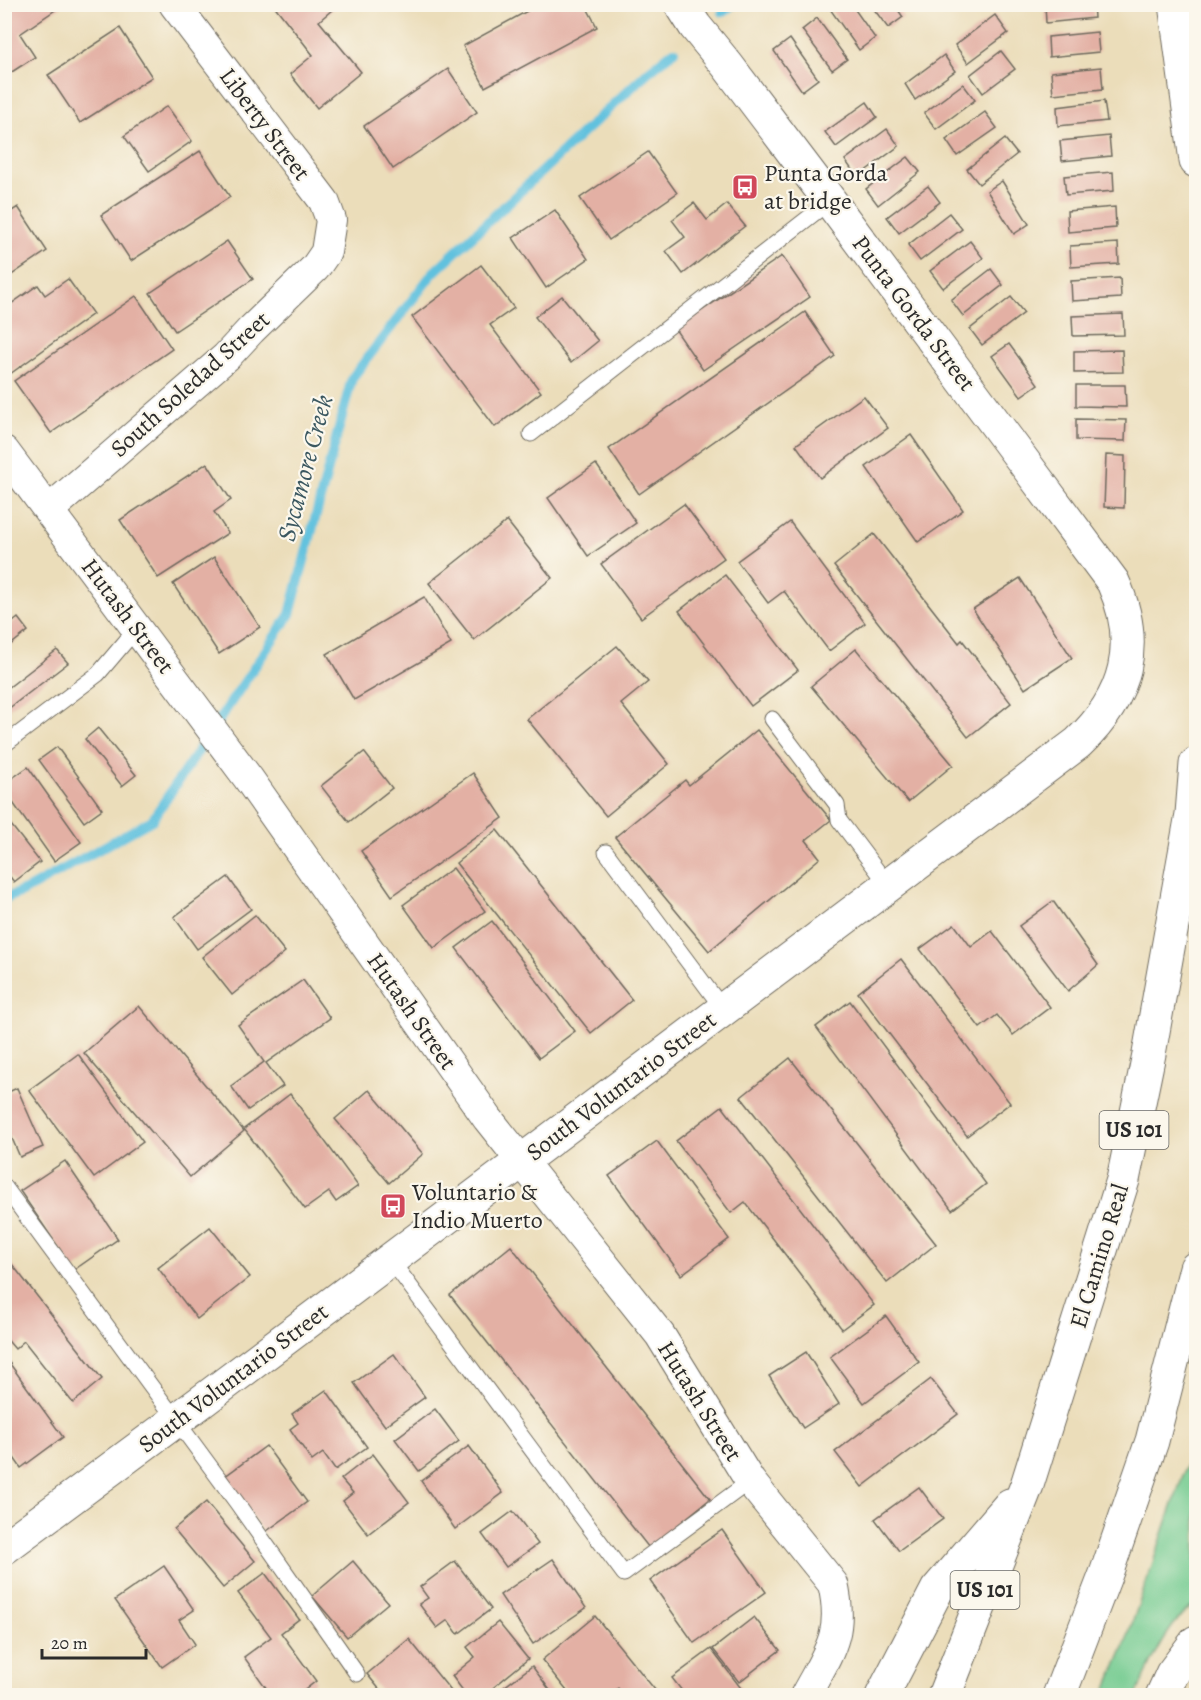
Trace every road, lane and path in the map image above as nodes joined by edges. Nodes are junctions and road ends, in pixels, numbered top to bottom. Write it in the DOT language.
graph roads {
  1 [pos="174,4"];
  2 [pos="681,4"];
  3 [pos="1175,4"];
  4 [pos="1197,161"];
  5 [pos="830,201"];
  6 [pos="326,252"];
  7 [pos="531,434"];
  8 [pos="4,451"];
  9 [pos="49,510"];
  10 [pos="1102,565"];
  11 [pos="136,628"];
  12 [pos="772,719"];
  13 [pos="4,746"];
  14 [pos="1197,764"];
  15 [pos="606,852"];
  16 [pos="888,885"];
  17 [pos="723,1010"];
  18 [pos="522,1161"];
  19 [pos="4,1186"];
  20 [pos="390,1259"];
  21 [pos="1197,1268"];
  22 [pos="176,1421"];
  23 [pos="750,1480"];
  24 [pos="1027,1485"];
  25 [pos="5,1547"];
  26 [pos="1197,1642"];
  27 [pos="357,1674"];
  28 [pos="805,1695"];
  29 [pos="882,1695"];
  30 [pos="944,1695"];
  31 [pos="1059,1695"];
  32 [pos="1162,1695"];
  1 -- 6 [label="street, Liberty Street"];
  2 -- 5 [label="main road, Punta Gorda Street"];
  3 -- 4 [label="main road"];
  5 -- 7 [label="lane"];
  5 -- 10 [label="main road, Punta Gorda Street"];
  6 -- 9 [label="street, South Soledad Street"];
  8 -- 9 [label="street, Hutash Street"];
  9 -- 11 [label="street, Hutash Street"];
  10 -- 16 [label="main road, South Voluntario Street"];
  11 -- 13 [label="lane"];
  11 -- 18 [label="street, Hutash Street"];
  12 -- 16 [label="lane"];
  14 -- 24 [label="main road, El Camino Real / US 101"];
  15 -- 17 [label="lane"];
  16 -- 17 [label="main road, South Voluntario Street"];
  17 -- 18 [label="main road, South Voluntario Street"];
  18 -- 20 [label="main road, South Voluntario Street"];
  18 -- 23 [label="street, Hutash Street"];
  19 -- 22 [label="lane"];
  20 -- 22 [label="main road, South Voluntario Street"];
  20 -- 23 [label="lane"];
  21 -- 31 [label="main road"];
  22 -- 25 [label="main road, South Voluntario Street"];
  22 -- 27 [label="lane"];
  23 -- 28 [label="street, Hutash Street"];
  24 -- 29 [label="main road"];
  24 -- 30 [label="main road, El Camino Real / US 101"];
  26 -- 32 [label="main road"];
}
